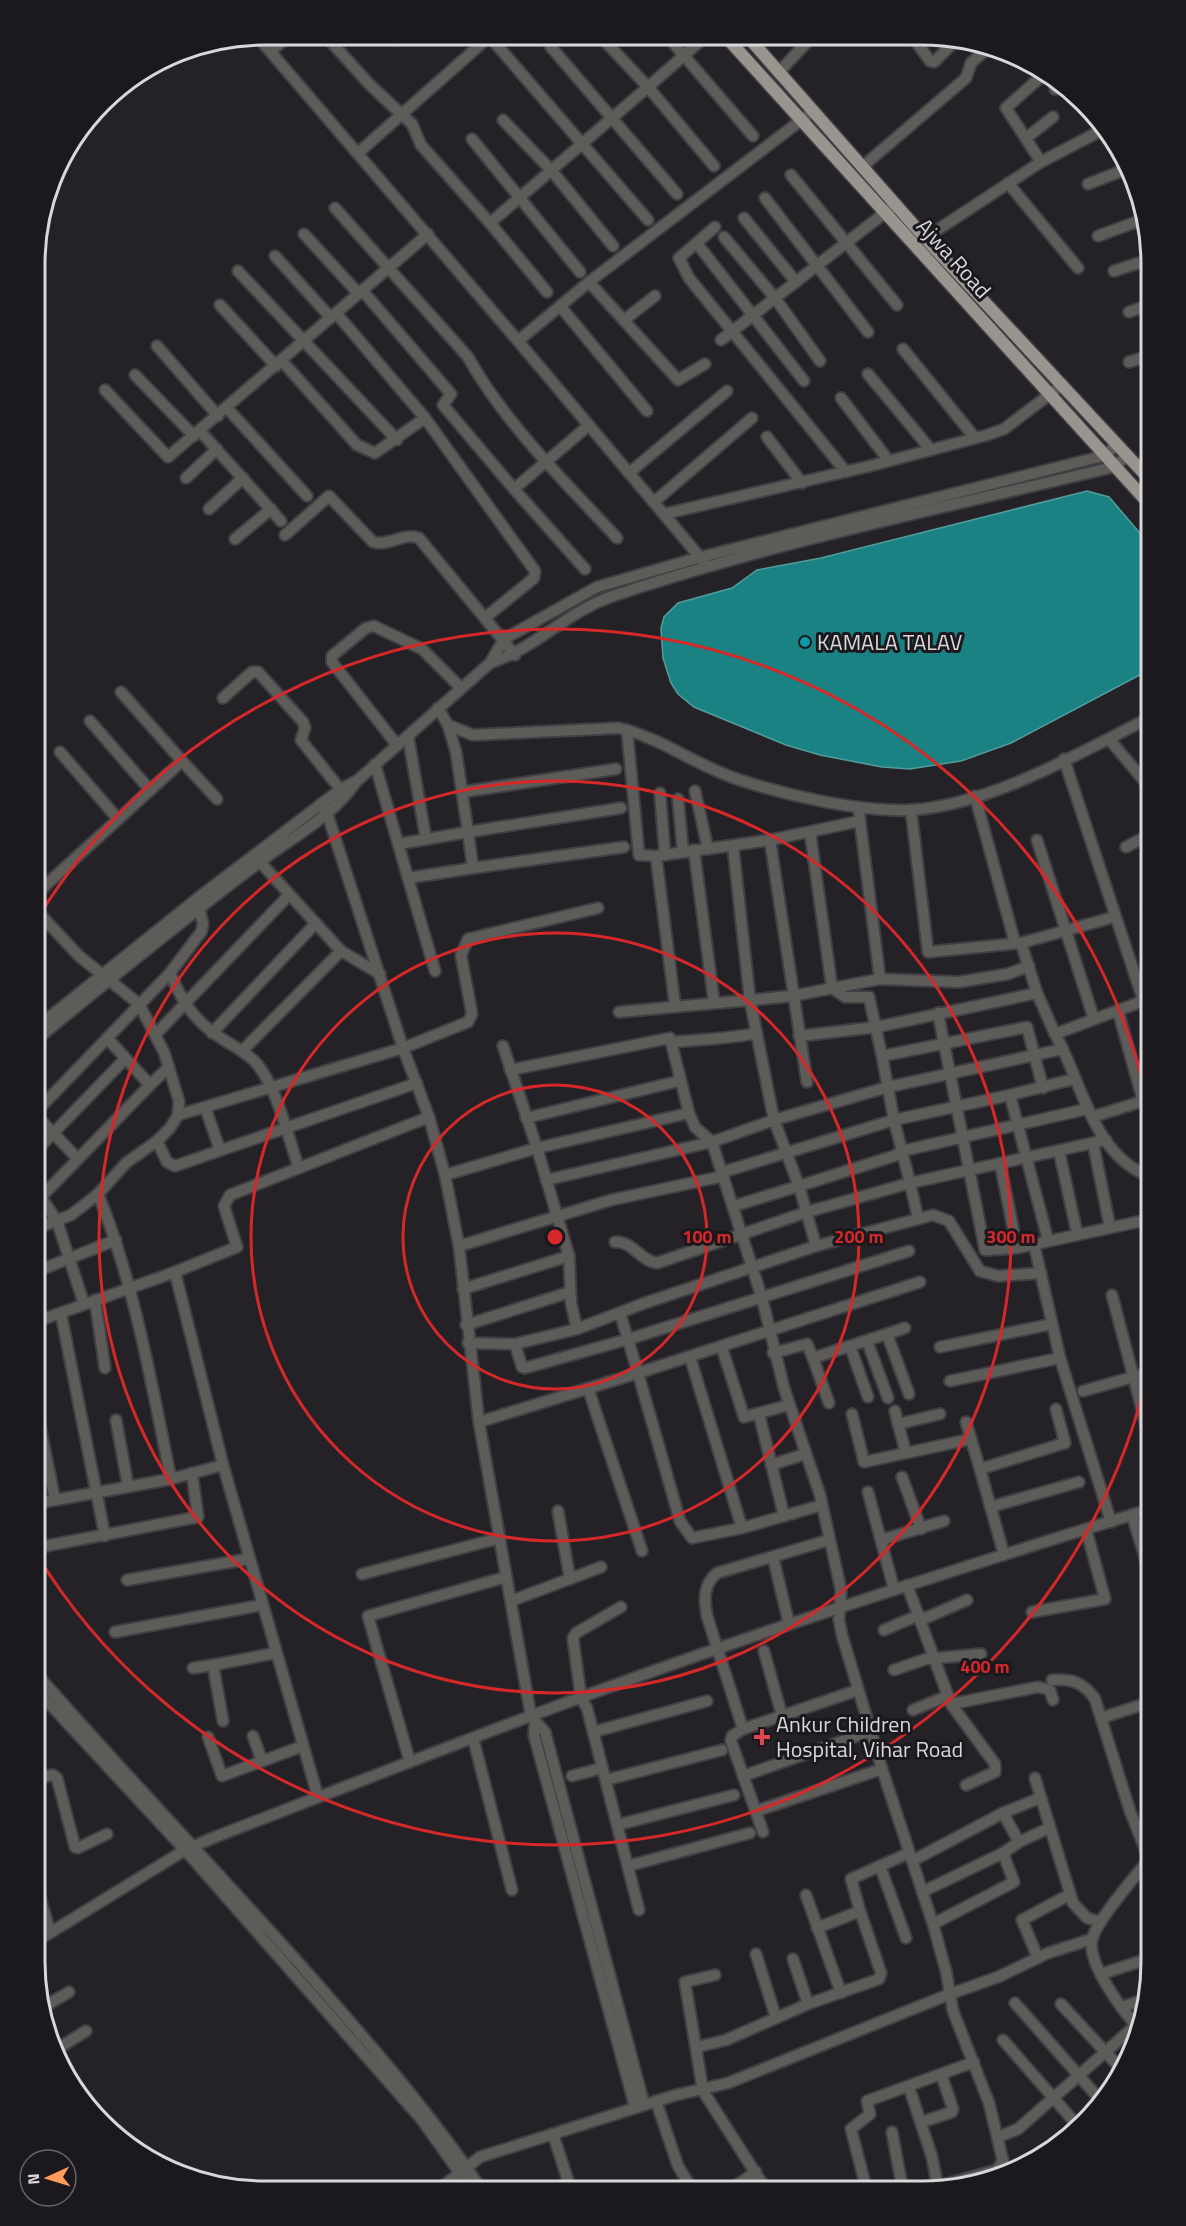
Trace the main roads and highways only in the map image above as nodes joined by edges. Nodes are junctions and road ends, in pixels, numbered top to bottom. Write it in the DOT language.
graph roads {
  1 [pos="733,45"];
  2 [pos="754,45"];
  3 [pos="890,209"];
  4 [pos="1141,471"];
  5 [pos="1141,496"];
  1 -- 3 [label="main road, Ajwa Road"];
  2 -- 3 [label="main road, Ajwa Road"];
  3 -- 4 [label="main road, Ajwa Road"];
  3 -- 5 [label="main road, Ajwa Road"];
}
